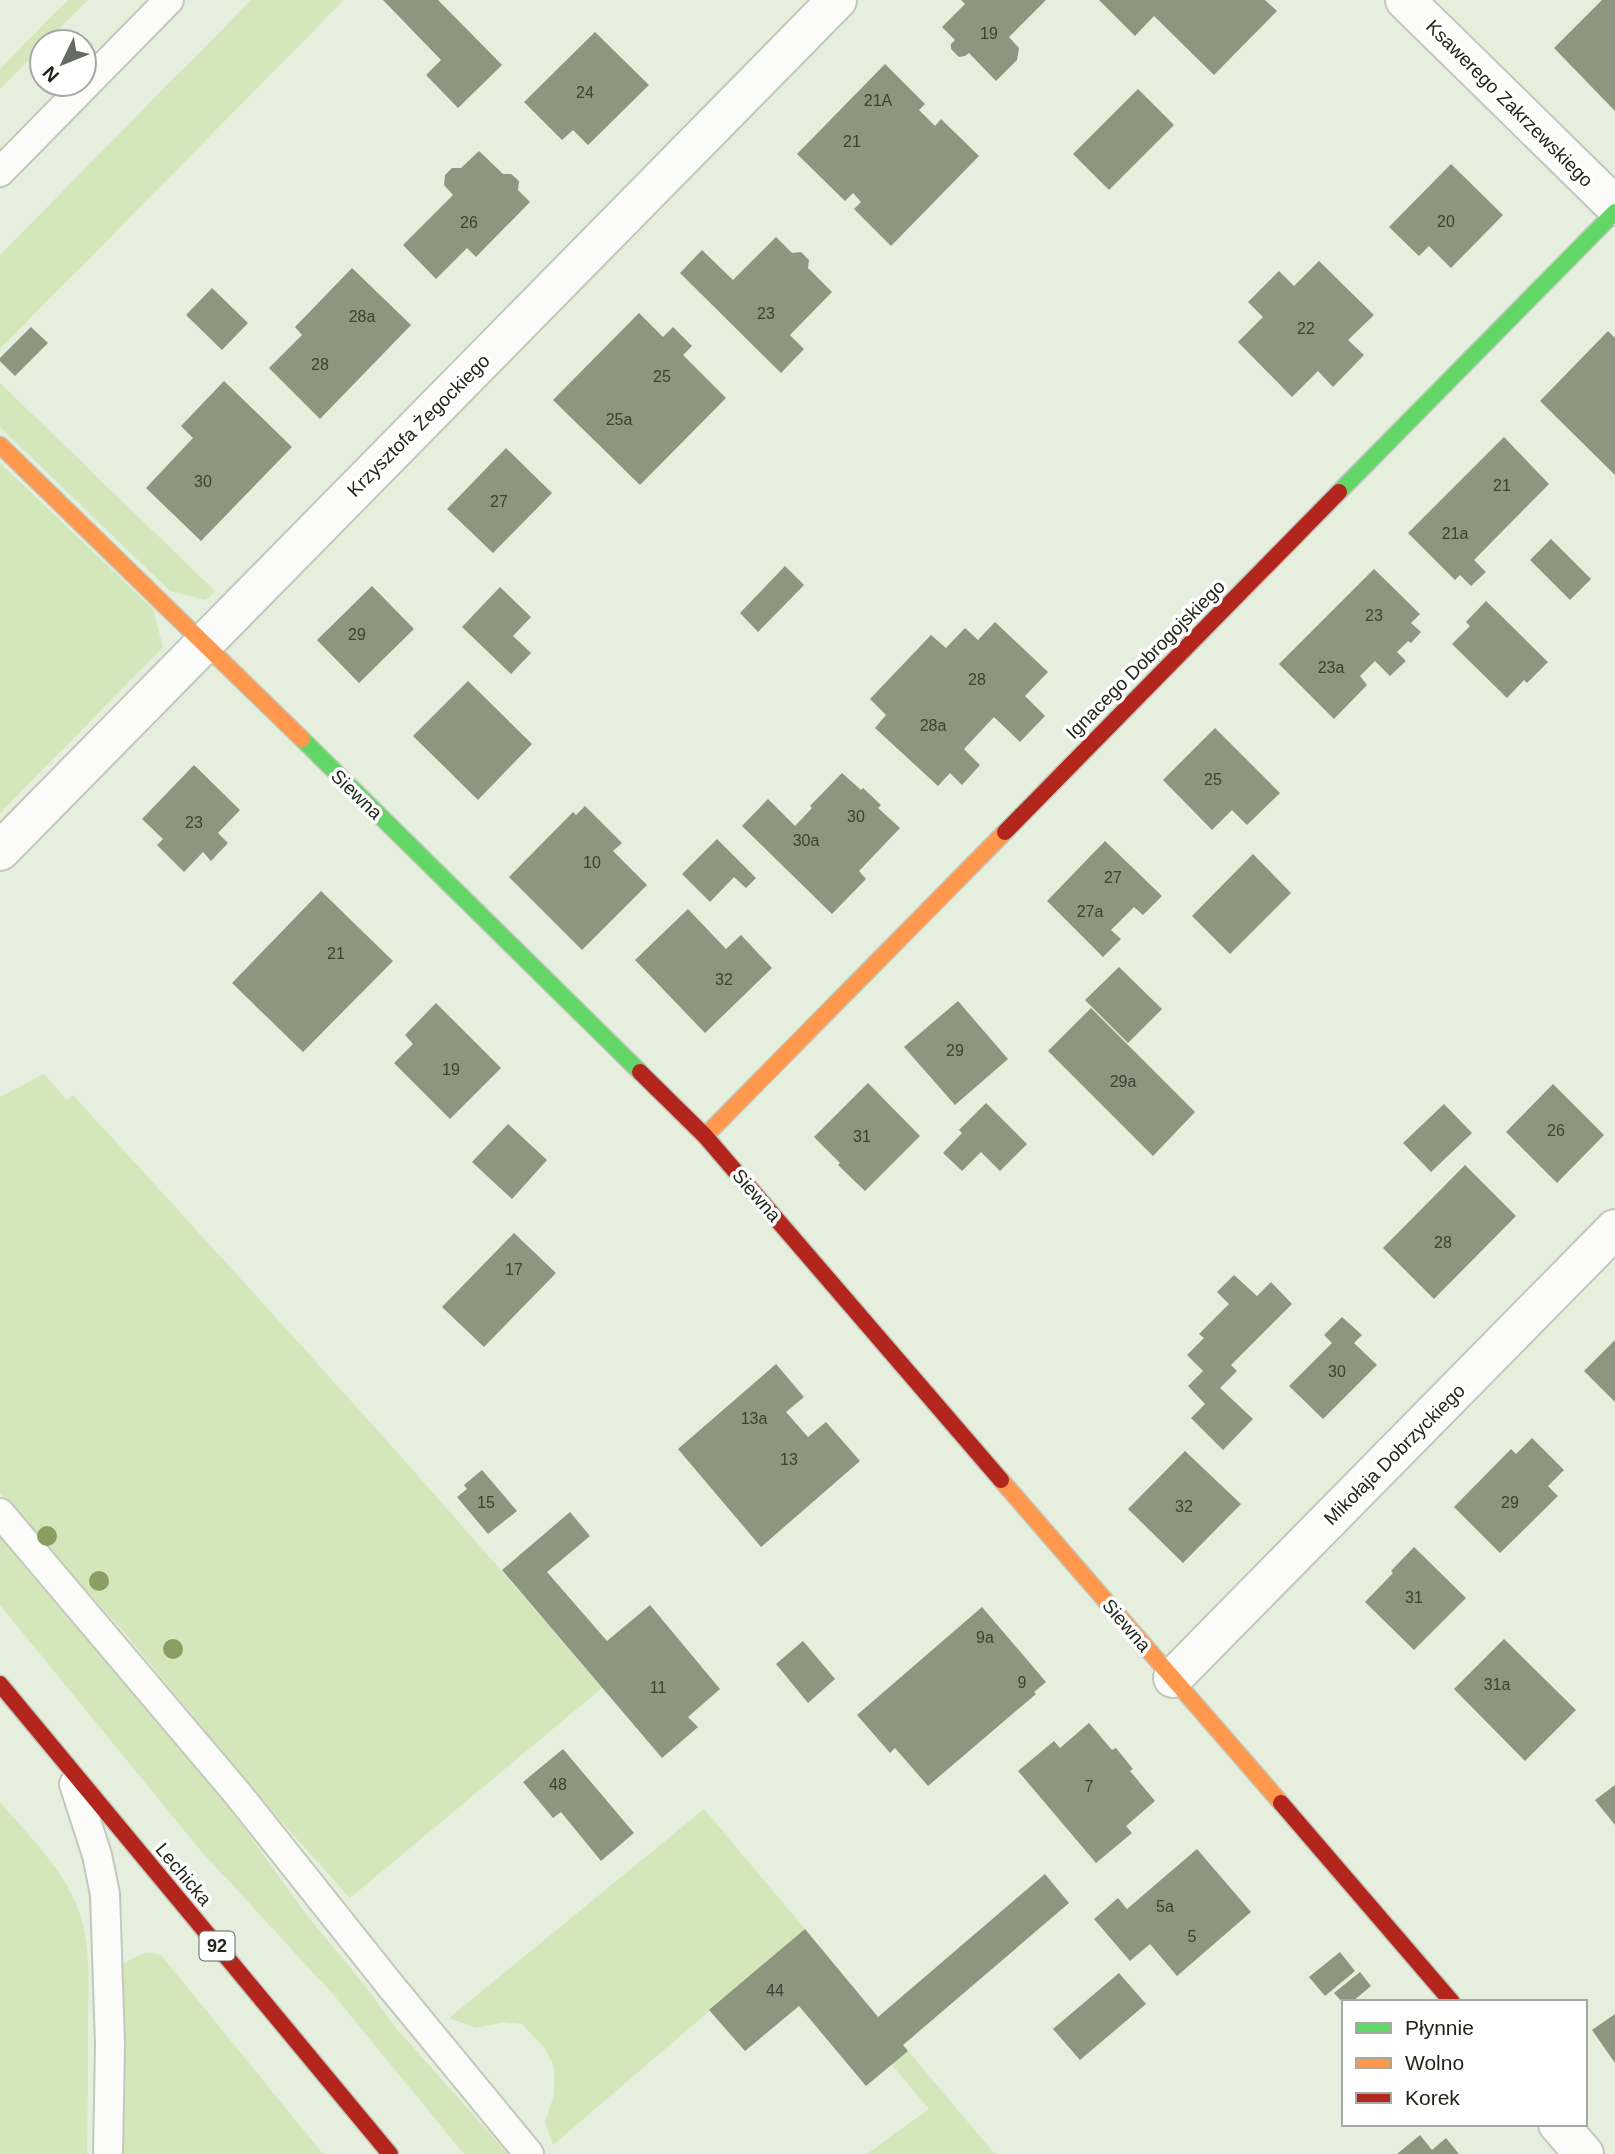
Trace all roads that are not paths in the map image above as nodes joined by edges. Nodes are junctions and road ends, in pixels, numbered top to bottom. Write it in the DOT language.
graph roads {
  1 [pos="169,0"];
  2 [pos="837,0"];
  3 [pos="1405,0"];
  4 [pos="0,172"];
  5 [pos="1615,206"];
  6 [pos="1615,212"];
  7 [pos="0,446"];
  8 [pos="203,643"];
  9 [pos="0,850"];
  10 [pos="705,1136"];
  11 [pos="1615,1229"];
  12 [pos="0,1513"];
  13 [pos="1173,1678"];
  14 [pos="0,1684"];
  15 [pos="67,1765"];
  16 [pos="1450,2000"];
  17 [pos="1560,2126"];
  18 [pos="108,2154"];
  19 [pos="390,2154"];
  20 [pos="529,2154"];
  21 [pos="1584,2154"];
  1 -- 4 [label="lane"];
  2 -- 8 [label="street, Krzysztofa Żegockiego"];
  3 -- 5 [label="street, Ksawerego Zakrzewskiego"];
  6 -- 10 [label="street, Ignacego Dobrogojskiego"];
  7 -- 8 [label="street, Siewna"];
  8 -- 9 [label="street, Krzysztofa Żegockiego"];
  8 -- 10 [label="street, Siewna"];
  10 -- 13 [label="street, Siewna"];
  11 -- 13 [label="street, Mikołaja Dobrzyckiego"];
  12 -- 20 [label="lane"];
  13 -- 16 [label="street, Siewna"];
  14 -- 15 [label="street, Lechicka / 92"];
  15 -- 18 [label="lane"];
  15 -- 19 [label="street, Lechicka / 92"];
  17 -- 21 [label="street"];
}
